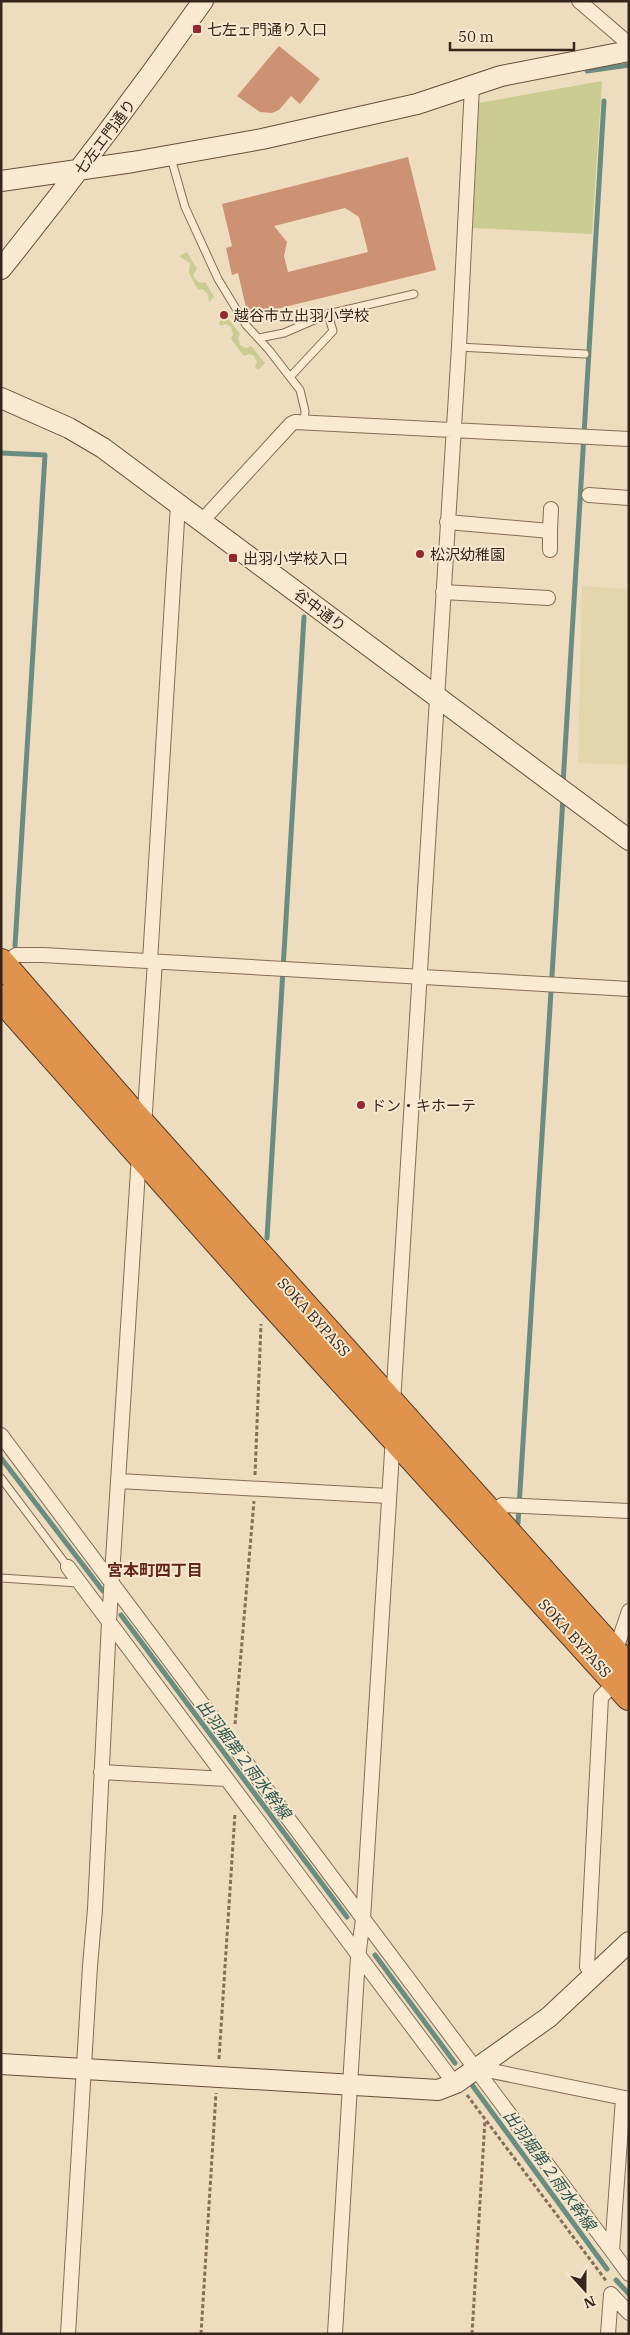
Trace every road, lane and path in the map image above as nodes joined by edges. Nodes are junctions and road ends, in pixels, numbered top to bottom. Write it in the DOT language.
graph roads {
  1 [pos="202,1"];
  2 [pos="579,1"];
  3 [pos="629,44"];
  4 [pos="629,51"];
  5 [pos="472,86"];
  6 [pos="171,156"];
  7 [pos="81,169"];
  8 [pos="1,181"];
  9 [pos="1,269"];
  10 [pos="414,294"];
  11 [pos="328,314"];
  12 [pos="259,338"];
  13 [pos="459,347"];
  14 [pos="585,354"];
  15 [pos="290,377"];
  16 [pos="1,398"];
  17 [pos="304,423"];
  18 [pos="453,430"];
  19 [pos="629,440"];
  20 [pos="589,495"];
  21 [pos="629,498"];
  22 [pos="178,504"];
  23 [pos="551,509"];
  24 [pos="201,522"];
  25 [pos="448,522"];
  26 [pos="550,531"];
  27 [pos="550,550"];
  28 [pos="443,592"];
  29 [pos="548,598"];
  30 [pos="437,697"];
  31 [pos="629,840"];
  32 [pos="152,961"];
  33 [pos="3,964"];
  34 [pos="420,977"];
  35 [pos="629,989"];
  36 [pos="1,998"];
  37 [pos="144,1126"];
  38 [pos="140,1154"];
  39 [pos="262,1318"];
  40 [pos="393,1406"];
  41 [pos="1,1436"];
  42 [pos="393,1438"];
  43 [pos="1,1478"];
  44 [pos="119,1481"];
  45 [pos="254,1489"];
  46 [pos="388,1496"];
  47 [pos="629,1511"];
  48 [pos="492,1514"];
  49 [pos="68,1567"];
  50 [pos="1,1578"];
  51 [pos="78,1583"];
  52 [pos="112,1583"];
  53 [pos="629,1611"];
  54 [pos="109,1622"];
  55 [pos="622,1675"];
  56 [pos="233,1747"];
  57 [pos="101,1772"];
  58 [pos="226,1779"];
  59 [pos="364,1919"];
  60 [pos="629,1942"];
  61 [pos="358,1957"];
  62 [pos="594,1975"];
  63 [pos="1,2064"];
  64 [pos="477,2068"];
  65 [pos="85,2069"];
  66 [pos="456,2083"];
  67 [pos="350,2084"];
  68 [pos="626,2098"];
  69 [pos="485,2120"];
  70 [pos="612,2252"];
  71 [pos="629,2274"];
  72 [pos="611,2294"];
  73 [pos="629,2313"];
  74 [pos="68,2334"];
  75 [pos="335,2334"];
  76 [pos="472,2334"];
  77 [pos="608,2334"];
  1 -- 7 [label="street, 七左エ門通り"];
  2 -- 3 [label="street"];
  4 -- 5 [label="street"];
  5 -- 6 [label="street"];
  5 -- 13 [label="street"];
  6 -- 7 [label="street"];
  6 -- 12 [label="lane"];
  7 -- 8 [label="street"];
  7 -- 9 [label="street, 七左エ門通り"];
  10 -- 11 [label="lane"];
  11 -- 12 [label="lane"];
  11 -- 15 [label="lane"];
  12 -- 15 [label="lane"];
  13 -- 14 [label="lane"];
  13 -- 18 [label="street"];
  15 -- 17 [label="lane"];
  16 -- 22 [label="street, 谷中通り"];
  17 -- 18 [label="street"];
  17 -- 24 [label="street"];
  18 -- 19 [label="street"];
  18 -- 25 [label="street"];
  20 -- 21 [label="street"];
  22 -- 24 [label="street, 谷中通り"];
  22 -- 32 [label="street"];
  23 -- 26 [label="street"];
  24 -- 30 [label="street, 谷中通り"];
  25 -- 26 [label="street"];
  25 -- 28 [label="street"];
  26 -- 27 [label="street"];
  28 -- 29 [label="street"];
  28 -- 30 [label="street"];
  30 -- 31 [label="street, 谷中通り"];
  30 -- 34 [label="street"];
  32 -- 33 [label="street"];
  32 -- 34 [label="street"];
  32 -- 37 [label="street"];
  33 -- 37 [label="highway, SOKA BYPASS"];
  34 -- 35 [label="street"];
  34 -- 40 [label="street"];
  36 -- 38 [label="highway, SOKA BYPASS"];
  37 -- 40 [label="highway, SOKA BYPASS"];
  38 -- 42 [label="highway, SOKA BYPASS"];
  38 -- 44 [label="street"];
  39 -- 45 [label="path"];
  40 -- 42 [label="street"];
  40 -- 48 [label="highway, SOKA BYPASS"];
  41 -- 52 [label="street"];
  42 -- 46 [label="street"];
  42 -- 55 [label="highway, SOKA BYPASS"];
  43 -- 49 [label="lane"];
  44 -- 45 [label="street"];
  44 -- 52 [label="street"];
  45 -- 46 [label="street"];
  45 -- 56 [label="path"];
  46 -- 59 [label="street"];
  47 -- 48 [label="street"];
  48 -- 55 [label="highway, SOKA BYPASS"];
  49 -- 51 [label="street"];
  50 -- 51 [label="lane"];
  51 -- 54 [label="street"];
  52 -- 54 [label="street"];
  52 -- 56 [label="street"];
  53 -- 55 [label="street"];
  54 -- 57 [label="street"];
  54 -- 58 [label="street"];
  55 -- 62 [label="street"];
  56 -- 59 [label="street"];
  57 -- 58 [label="street"];
  57 -- 65 [label="street"];
  58 -- 61 [label="street"];
  59 -- 61 [label="street"];
  59 -- 64 [label="street"];
  60 -- 62 [label="street"];
  61 -- 66 [label="street"];
  61 -- 67 [label="street"];
  62 -- 64 [label="street"];
  63 -- 65 [label="street"];
  64 -- 66 [label="street"];
  64 -- 68 [label="street"];
  64 -- 70 [label="street"];
  65 -- 67 [label="street"];
  65 -- 74 [label="street"];
  66 -- 67 [label="street"];
  66 -- 69 [label="path"];
  67 -- 75 [label="street"];
  68 -- 70 [label="street"];
  69 -- 72 [label="path"];
  69 -- 76 [label="path"];
  70 -- 71 [label="street"];
  72 -- 73 [label="street"];
  72 -- 77 [label="street"];
}
